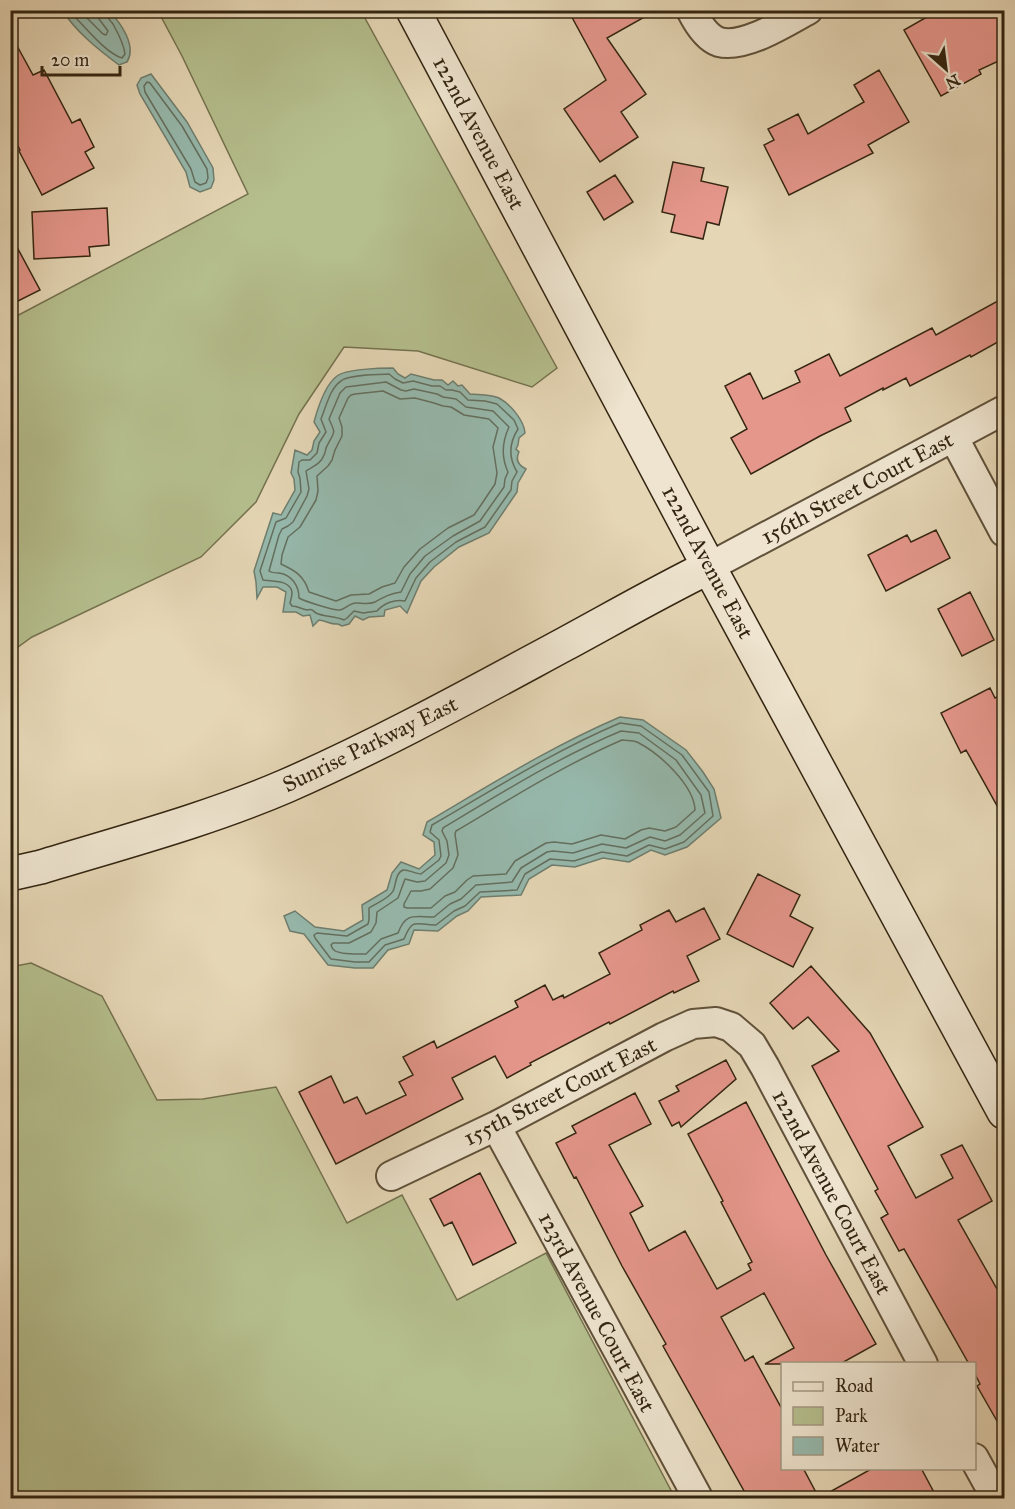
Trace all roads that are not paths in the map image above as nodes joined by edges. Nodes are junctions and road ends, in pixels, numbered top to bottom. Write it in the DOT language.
graph roads {
  1 [pos="413,10"];
  2 [pos="691,10"];
  3 [pos="808,10"];
  4 [pos="1005,410"];
  5 [pos="954,438"];
  6 [pos="1005,532"];
  7 [pos="709,567"];
  8 [pos="10,874"];
  9 [pos="731,1027"];
  10 [pos="1005,1113"];
  11 [pos="496,1126"];
  12 [pos="391,1176"];
  13 [pos="922,1362"];
  14 [pos="976,1460"];
  15 [pos="698,1498"];
  16 [pos="996,1498"];
  1 -- 7 [label="main road, 122nd Avenue East"];
  2 -- 3 [label="street"];
  4 -- 5 [label="street, 156th Street Court East"];
  5 -- 6 [label="street"];
  5 -- 7 [label="street, 156th Street Court East"];
  7 -- 8 [label="main road, Sunrise Parkway East"];
  7 -- 10 [label="main road, 122nd Avenue East"];
  9 -- 11 [label="street, 155th Street Court East"];
  9 -- 13 [label="street, 122nd Avenue Court East"];
  11 -- 12 [label="street, 155th Street Court East"];
  11 -- 15 [label="street, 123rd Avenue Court East"];
  14 -- 16 [label="street"];
}
